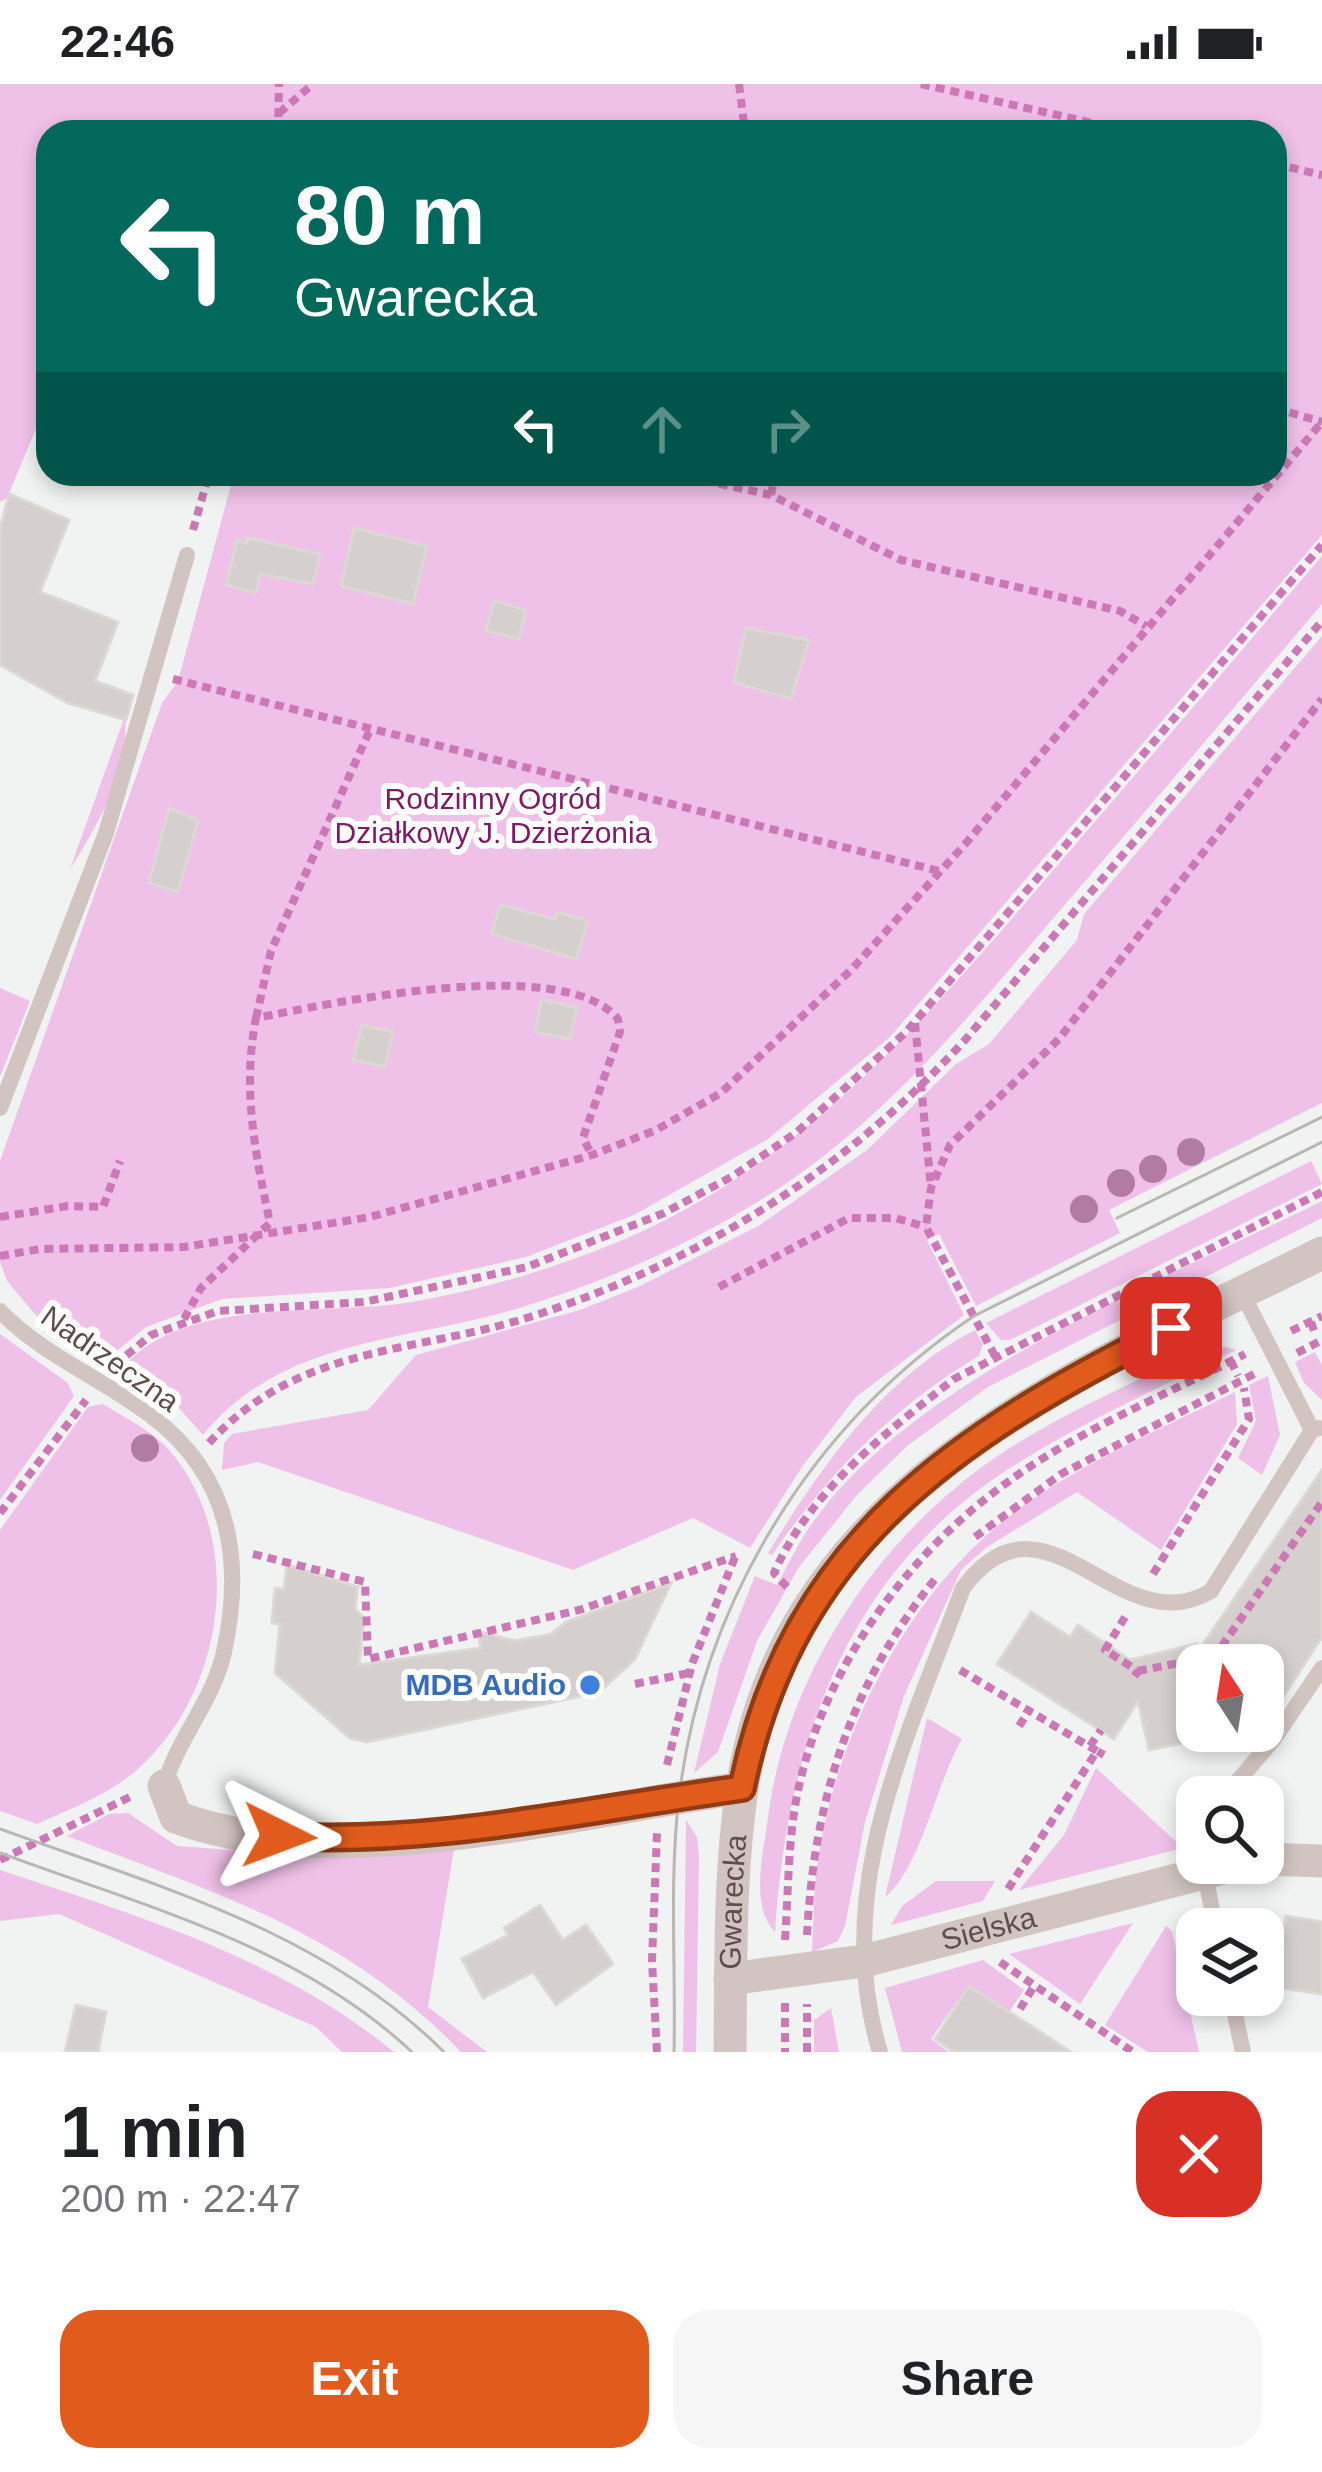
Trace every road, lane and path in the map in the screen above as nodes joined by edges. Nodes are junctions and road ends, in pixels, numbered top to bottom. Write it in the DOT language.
graph roads {
  1 [pos="279,84"];
  2 [pos="313,84"];
  3 [pos="739,84"];
  4 [pos="921,84"];
  5 [pos="278,114"];
  6 [pos="278,120"];
  7 [pos="744,120"];
  8 [pos="1079,120"];
  9 [pos="1287,167"];
  10 [pos="1322,175"];
  11 [pos="1287,411"];
  12 [pos="1322,422"];
  13 [pos="1287,463"];
  14 [pos="206,486"];
  15 [pos="730,486"];
  16 [pos="773,486"];
  17 [pos="1267,486"];
  18 [pos="771,495"];
  19 [pos="1322,545"];
  20 [pos="187,555"];
  21 [pos="1322,621"];
  22 [pos="1146,626"];
  23 [pos="153,674"];
  24 [pos="1322,699"];
  25 [pos="369,733"];
  26 [pos="939,871"];
  27 [pos="256,1018"];
  28 [pos="914,1022"];
  29 [pos="922,1088"];
  30 [pos="0,1108"];
  31 [pos="592,1155"];
  32 [pos="120,1161"];
  33 [pos="931,1188"];
  34 [pos="1322,1192"];
  35 [pos="0,1217"];
  36 [pos="926,1227"];
  37 [pos="259,1235"];
  38 [pos="1322,1253"];
  39 [pos="0,1256"];
  40 [pos="718,1287"];
  41 [pos="1242,1293"];
  42 [pos="0,1311"];
  43 [pos="184,1320"];
  44 [pos="1311,1322"];
  45 [pos="1321,1343"];
  46 [pos="1292,1355"];
  47 [pos="995,1356"];
  48 [pos="1232,1361"];
  49 [pos="1238,1376"];
  50 [pos="99,1383"];
  51 [pos="1244,1388"];
  52 [pos="1317,1429"];
  53 [pos="196,1458"];
  54 [pos="1322,1502"];
  55 [pos="0,1514"];
  56 [pos="234,1550"];
  57 [pos="774,1573"];
  58 [pos="1136,1597"];
  59 [pos="1117,1630"];
  60 [pos="1322,1668"];
  61 [pos="689,1673"];
  62 [pos="976,1676"];
  63 [pos="635,1684"];
  64 [pos="1030,1709"];
  65 [pos="1019,1726"];
  66 [pos="1101,1730"];
  67 [pos="1097,1751"];
  68 [pos="1242,1776"];
  69 [pos="665,1778"];
  70 [pos="164,1786"];
  71 [pos="742,1788"];
  72 [pos="659,1819"];
  73 [pos="0,1860"];
  74 [pos="1284,1860"];
  75 [pos="1322,1861"];
  76 [pos="1176,1875"];
  77 [pos="1008,1923"];
  78 [pos="864,1961"];
  79 [pos="1018,1975"];
  80 [pos="730,1979"];
  81 [pos="1034,1985"];
  82 [pos="807,1996"];
  83 [pos="785,2003"];
  84 [pos="1020,2008"];
  85 [pos="1235,2016"];
  86 [pos="657,2052"];
  87 [pos="730,2052"];
  88 [pos="785,2052"];
  89 [pos="807,2052"];
  90 [pos="880,2052"];
  91 [pos="1133,2052"];
  92 [pos="1243,2052"];
  1 -- 5 [label="path"];
  2 -- 5 [label="path"];
  3 -- 7 [label="path"];
  4 -- 8 [label="path"];
  5 -- 6 [label="path"];
  9 -- 10 [label="path"];
  11 -- 12 [label="path"];
  12 -- 13 [label="path"];
  14 -- 20 [label="path"];
  15 -- 18 [label="path"];
  16 -- 18 [label="path"];
  17 -- 22 [label="path"];
  18 -- 22 [label="path"];
  19 -- 28 [label="path"];
  20 -- 23 [label="lane"];
  21 -- 29 [label="path"];
  22 -- 26 [label="path"];
  23 -- 25 [label="path"];
  23 -- 30 [label="lane"];
  24 -- 33 [label="path"];
  25 -- 26 [label="path"];
  25 -- 27 [label="path"];
  26 -- 31 [label="path"];
  27 -- 31 [label="path"];
  27 -- 37 [label="path"];
  28 -- 29 [label="path"];
  28 -- 43 [label="path"];
  29 -- 33 [label="path"];
  29 -- 53 [label="path"];
  31 -- 37 [label="path"];
  32 -- 35 [label="path"];
  33 -- 36 [label="path"];
  34 -- 47 [label="path"];
  36 -- 40 [label="path"];
  36 -- 47 [label="path"];
  37 -- 39 [label="path"];
  37 -- 43 [label="path"];
  38 -- 41 [label="street, Gwarecka"];
  41 -- 52 [label="lane"];
  41 -- 71 [label="street, Gwarecka"];
  42 -- 50 [label="lane, Nadrzeczna"];
  43 -- 50 [label="path"];
  44 -- 45 [label="path"];
  45 -- 46 [label="path"];
  47 -- 57 [label="path"];
  48 -- 49 [label="path"];
  50 -- 53 [label="lane, Nadrzeczna"];
  50 -- 55 [label="path"];
  51 -- 58 [label="path"];
  52 -- 58 [label="lane"];
  53 -- 56 [label="lane, Nadrzeczna"];
  54 -- 59 [label="path"];
  56 -- 61 [label="path"];
  56 -- 70 [label="lane, Nadrzeczna"];
  58 -- 78 [label="lane"];
  60 -- 68 [label="lane"];
  61 -- 63 [label="path"];
  61 -- 69 [label="path"];
  62 -- 64 [label="path"];
  64 -- 65 [label="path"];
  64 -- 67 [label="path"];
  66 -- 67 [label="path"];
  67 -- 77 [label="path"];
  70 -- 71 [label="street"];
  70 -- 73 [label="path"];
  71 -- 80 [label="street, Gwarecka"];
  72 -- 86 [label="path"];
  74 -- 75 [label="street"];
  76 -- 77 [label="street, Sielska"];
  77 -- 78 [label="street, Sielska"];
  78 -- 80 [label="street, Sielska"];
  78 -- 90 [label="lane"];
  79 -- 81 [label="path"];
  80 -- 87 [label="street, Gwarecka"];
  81 -- 84 [label="path"];
  81 -- 91 [label="path"];
  82 -- 89 [label="path"];
  83 -- 88 [label="path"];
  85 -- 92 [label="lane"];
}
